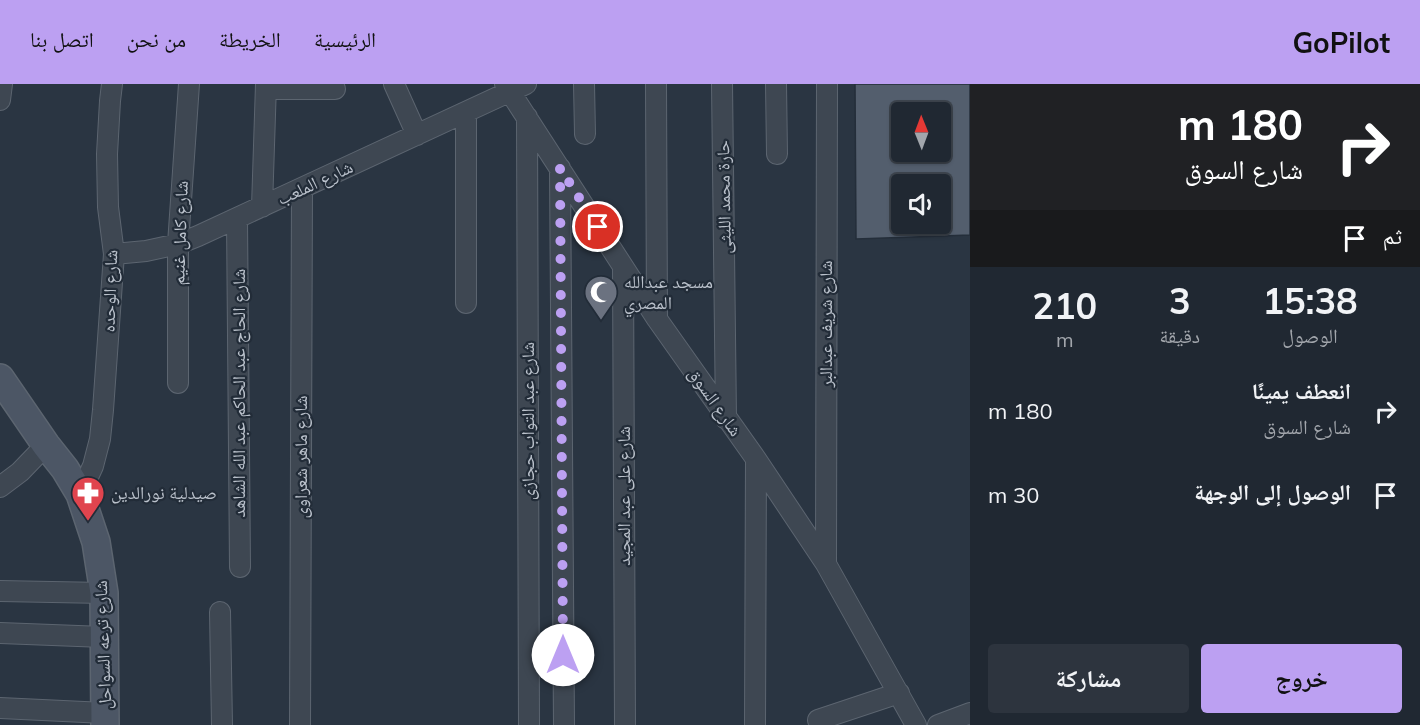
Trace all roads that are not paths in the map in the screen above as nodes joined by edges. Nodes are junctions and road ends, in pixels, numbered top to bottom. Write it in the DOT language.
graph roads {
  1 [pos="2,84"];
  2 [pos="112,84"];
  3 [pos="189,84"];
  4 [pos="394,84"];
  5 [pos="584,84"];
  6 [pos="656,84"];
  7 [pos="722,84"];
  8 [pos="776,84"];
  9 [pos="827,84"];
  10 [pos="266,86"];
  11 [pos="513,87"];
  12 [pos="335,89"];
  13 [pos="0,100"];
  14 [pos="466,112"];
  15 [pos="527,117"];
  16 [pos="585,134"];
  17 [pos="417,135"];
  18 [pos="777,154"];
  19 [pos="560,168"];
  20 [pos="302,189"];
  21 [pos="262,207"];
  22 [pos="237,219"];
  23 [pos="177,244"];
  24 [pos="114,254"];
  25 [pos="624,267"];
  26 [pos="466,303"];
  27 [pos="657,319"];
  28 [pos="0,378"];
  29 [pos="178,383"];
  30 [pos="726,419"];
  31 [pos="46,446"];
  32 [pos="756,459"];
  33 [pos="0,487"];
  34 [pos="80,494"];
  35 [pos="826,564"];
  36 [pos="240,567"];
  37 [pos="0,591"];
  38 [pos="104,593"];
  39 [pos="220,612"];
  40 [pos="0,633"];
  41 [pos="104,637"];
  42 [pos="899,693"];
  43 [pos="0,708"];
  44 [pos="970,713"];
  45 [pos="105,719"];
  46 [pos="818,720"];
  47 [pos="222,725"];
  48 [pos="300,725"];
  49 [pos="529,725"];
  50 [pos="564,725"];
  51 [pos="625,725"];
  52 [pos="755,725"];
  53 [pos="916,725"];
  54 [pos="938,725"];
  1 -- 13 [label="street"];
  2 -- 24 [label="street, شارع الوحده"];
  3 -- 23 [label="street, شارع كامل غنيم"];
  4 -- 17 [label="street"];
  5 -- 16 [label="street"];
  6 -- 27 [label="street"];
  7 -- 30 [label="street, حارة محمد الليثى"];
  8 -- 18 [label="street"];
  9 -- 35 [label="street, شارع شريف عبدالبر"];
  10 -- 12 [label="street"];
  10 -- 21 [label="street"];
  11 -- 14 [label="street, شارع الملعب"];
  11 -- 15 [label="street, شارع السوق"];
  14 -- 17 [label="street, شارع الملعب"];
  14 -- 26 [label="street"];
  15 -- 19 [label="street, شارع السوق"];
  15 -- 49 [label="street, شارع عبد التواب حجازى"];
  17 -- 20 [label="street, شارع الملعب"];
  19 -- 25 [label="street, شارع السوق"];
  19 -- 50 [label="street"];
  20 -- 21 [label="street, شارع الملعب"];
  20 -- 48 [label="street, شارع ماهر شعراوى"];
  21 -- 22 [label="street, شارع الملعب"];
  22 -- 23 [label="street, شارع الملعب"];
  22 -- 36 [label="street, شارع الحاج عبد الحاكم عبد الله الشاهد"];
  23 -- 24 [label="street, شارع الملعب"];
  23 -- 29 [label="street, شارع كامل غنيم"];
  24 -- 34 [label="street, شارع الوحده"];
  25 -- 27 [label="street, شارع السوق"];
  25 -- 51 [label="street, شارع على عبد المجيد"];
  27 -- 30 [label="street, شارع السوق"];
  28 -- 31 [label="main road, شارع ترعه السواحل"];
  30 -- 32 [label="street, شارع السوق"];
  31 -- 33 [label="street"];
  31 -- 34 [label="main road, شارع ترعه السواحل"];
  32 -- 35 [label="street, شارع السوق"];
  32 -- 52 [label="street"];
  34 -- 38 [label="main road, شارع ترعه السواحل"];
  35 -- 42 [label="street, شارع السوق"];
  37 -- 38 [label="street"];
  38 -- 41 [label="main road, شارع ترعه السواحل"];
  39 -- 47 [label="street"];
  40 -- 41 [label="street"];
  41 -- 45 [label="main road, شارع ترعه السواحل"];
  42 -- 46 [label="street"];
  42 -- 53 [label="street, شارع السوق"];
  43 -- 45 [label="street"];
  44 -- 54 [label="street"];
}
